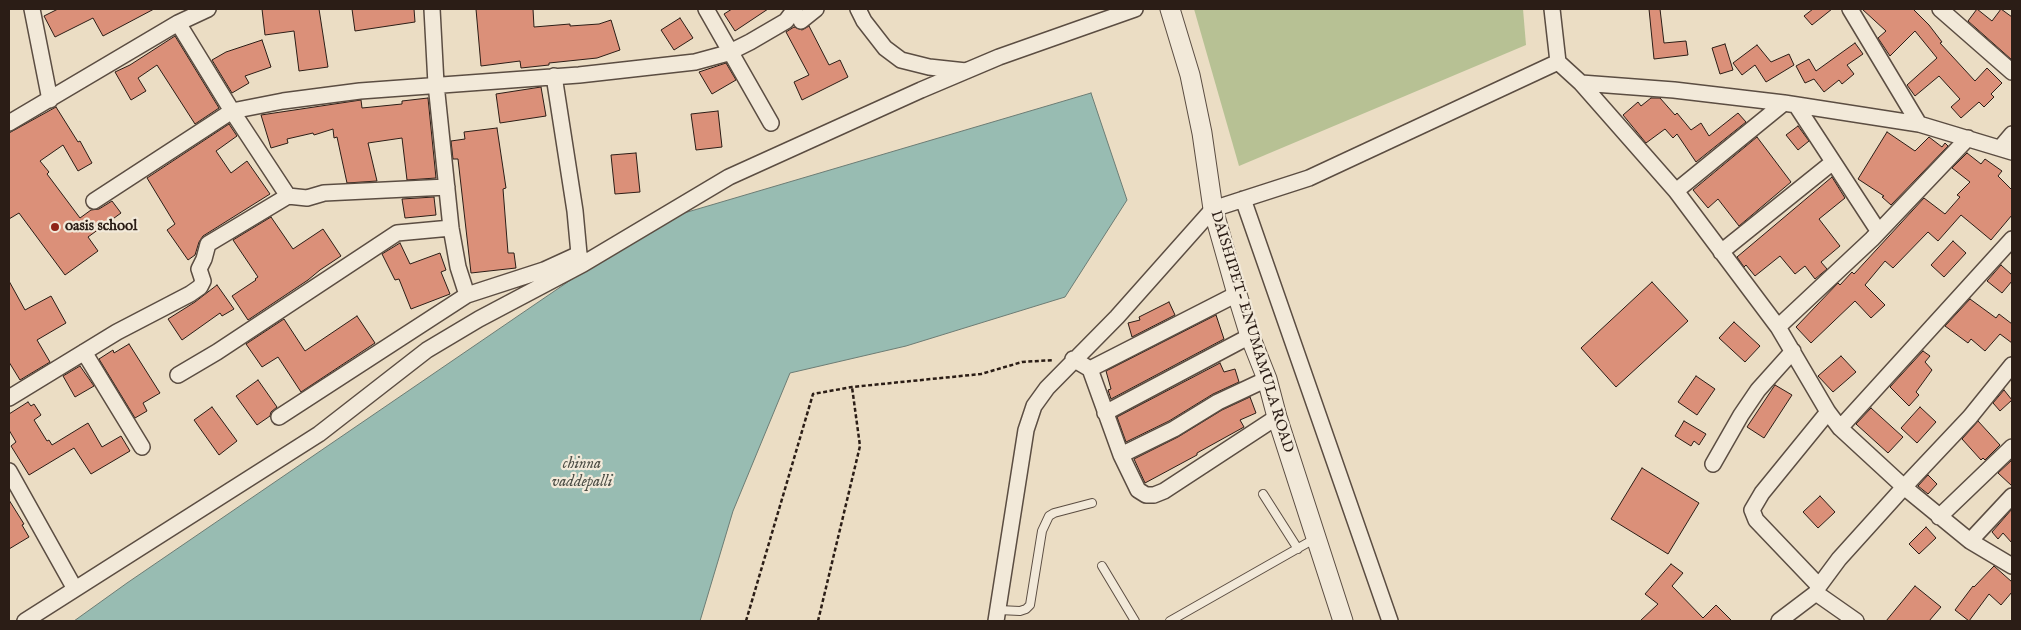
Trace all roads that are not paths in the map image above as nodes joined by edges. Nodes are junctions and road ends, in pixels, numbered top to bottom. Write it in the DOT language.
graph roads {
  1 [pos="32,9"];
  2 [pos="208,9"];
  3 [pos="432,9"];
  4 [pos="706,9"];
  5 [pos="816,9"];
  6 [pos="858,9"];
  7 [pos="1134,9"];
  8 [pos="1170,9"];
  9 [pos="1552,9"];
  10 [pos="1850,9"];
  11 [pos="1940,9"];
  12 [pos="798,15"];
  13 [pos="178,23"];
  14 [pos="732,51"];
  15 [pos="1558,62"];
  16 [pos="968,71"];
  17 [pos="2012,72"];
  18 [pos="554,76"];
  19 [pos="1581,83"];
  20 [pos="436,84"];
  21 [pos="50,100"];
  22 [pos="1790,104"];
  23 [pos="232,111"];
  24 [pos="771,123"];
  25 [pos="9,124"];
  26 [pos="1919,124"];
  27 [pos="2012,134"];
  28 [pos="1968,138"];
  29 [pos="2006,149"];
  30 [pos="1834,162"];
  31 [pos="447,187"];
  32 [pos="1676,191"];
  33 [pos="288,196"];
  34 [pos="1243,199"];
  35 [pos="94,201"];
  36 [pos="1213,209"];
  37 [pos="451,228"];
  38 [pos="1879,232"];
  39 [pos="2012,238"];
  40 [pos="1721,252"];
  41 [pos="581,259"];
  42 [pos="1237,294"];
  43 [pos="467,295"];
  44 [pos="1778,327"];
  45 [pos="1250,336"];
  46 [pos="1793,351"];
  47 [pos="84,352"];
  48 [pos="1074,359"];
  49 [pos="2012,365"];
  50 [pos="1090,368"];
  51 [pos="178,375"];
  52 [pos="1267,379"];
  53 [pos="9,398"];
  54 [pos="1828,412"];
  55 [pos="1104,413"];
  56 [pos="279,417"];
  57 [pos="1277,417"];
  58 [pos="1840,428"];
  59 [pos="142,447"];
  60 [pos="2012,447"];
  61 [pos="1121,455"];
  62 [pos="1714,464"];
  63 [pos="9,471"];
  64 [pos="1904,488"];
  65 [pos="1263,494"];
  66 [pos="2012,496"];
  67 [pos="1092,504"];
  68 [pos="1939,517"];
  69 [pos="1316,538"];
  70 [pos="1970,541"];
  71 [pos="1298,549"];
  72 [pos="1102,566"];
  73 [pos="2012,566"];
  74 [pos="75,589"];
  75 [pos="1818,590"];
  76 [pos="998,616"];
  77 [pos="26,621"];
  78 [pos="1135,621"];
  79 [pos="1170,621"];
  80 [pos="1343,621"];
  81 [pos="1390,621"];
  82 [pos="1779,621"];
  83 [pos="1856,621"];
  1 -- 21 [label="street"];
  2 -- 13 [label="street"];
  3 -- 20 [label="street"];
  4 -- 14 [label="street"];
  5 -- 12 [label="street"];
  6 -- 16 [label="street"];
  7 -- 16 [label="street"];
  8 -- 36 [label="street, DAISHIPET- ENUMAMULA ROAD"];
  9 -- 15 [label="street"];
  10 -- 26 [label="street"];
  11 -- 17 [label="street"];
  12 -- 14 [label="street"];
  13 -- 21 [label="street"];
  13 -- 23 [label="street"];
  14 -- 18 [label="street"];
  14 -- 24 [label="street"];
  15 -- 19 [label="street"];
  15 -- 34 [label="street"];
  16 -- 41 [label="street"];
  18 -- 20 [label="street"];
  18 -- 41 [label="street"];
  19 -- 22 [label="street"];
  19 -- 32 [label="street"];
  20 -- 23 [label="street"];
  20 -- 31 [label="street"];
  21 -- 25 [label="street"];
  22 -- 26 [label="street"];
  22 -- 30 [label="street"];
  22 -- 32 [label="street"];
  23 -- 33 [label="street"];
  23 -- 35 [label="street"];
  26 -- 28 [label="street"];
  27 -- 29 [label="street"];
  28 -- 29 [label="street"];
  28 -- 38 [label="street"];
  30 -- 38 [label="street"];
  30 -- 40 [label="street"];
  31 -- 33 [label="street"];
  31 -- 37 [label="street"];
  32 -- 40 [label="street"];
  33 -- 47 [label="street"];
  34 -- 36 [label="street"];
  34 -- 81 [label="street"];
  36 -- 42 [label="street, DAISHIPET- ENUMAMULA ROAD"];
  36 -- 48 [label="street"];
  37 -- 43 [label="street"];
  37 -- 51 [label="street"];
  38 -- 44 [label="street"];
  39 -- 58 [label="street"];
  40 -- 44 [label="street"];
  41 -- 43 [label="street"];
  41 -- 74 [label="street"];
  42 -- 45 [label="street, DAISHIPET- ENUMAMULA ROAD"];
  42 -- 50 [label="street"];
  43 -- 56 [label="street"];
  44 -- 46 [label="street"];
  45 -- 52 [label="street, DAISHIPET- ENUMAMULA ROAD"];
  45 -- 55 [label="street"];
  46 -- 54 [label="street"];
  46 -- 62 [label="street"];
  47 -- 53 [label="street"];
  47 -- 59 [label="street"];
  48 -- 50 [label="street"];
  48 -- 76 [label="street"];
  49 -- 64 [label="street"];
  50 -- 55 [label="street"];
  52 -- 57 [label="street, DAISHIPET- ENUMAMULA ROAD"];
  52 -- 61 [label="street"];
  54 -- 58 [label="street"];
  54 -- 75 [label="street"];
  55 -- 61 [label="street"];
  57 -- 61 [label="street"];
  57 -- 69 [label="street, DAISHIPET- ENUMAMULA ROAD"];
  58 -- 64 [label="street"];
  60 -- 68 [label="street"];
  63 -- 74 [label="street"];
  64 -- 68 [label="street"];
  64 -- 75 [label="street"];
  65 -- 71 [label="lane"];
  66 -- 70 [label="street"];
  67 -- 76 [label="lane"];
  68 -- 70 [label="street"];
  69 -- 71 [label="lane"];
  69 -- 80 [label="street, DAISHIPET- ENUMAMULA ROAD"];
  70 -- 73 [label="street"];
  71 -- 79 [label="lane"];
  72 -- 78 [label="lane"];
  74 -- 77 [label="street"];
  75 -- 82 [label="street"];
  75 -- 83 [label="street"];
}
